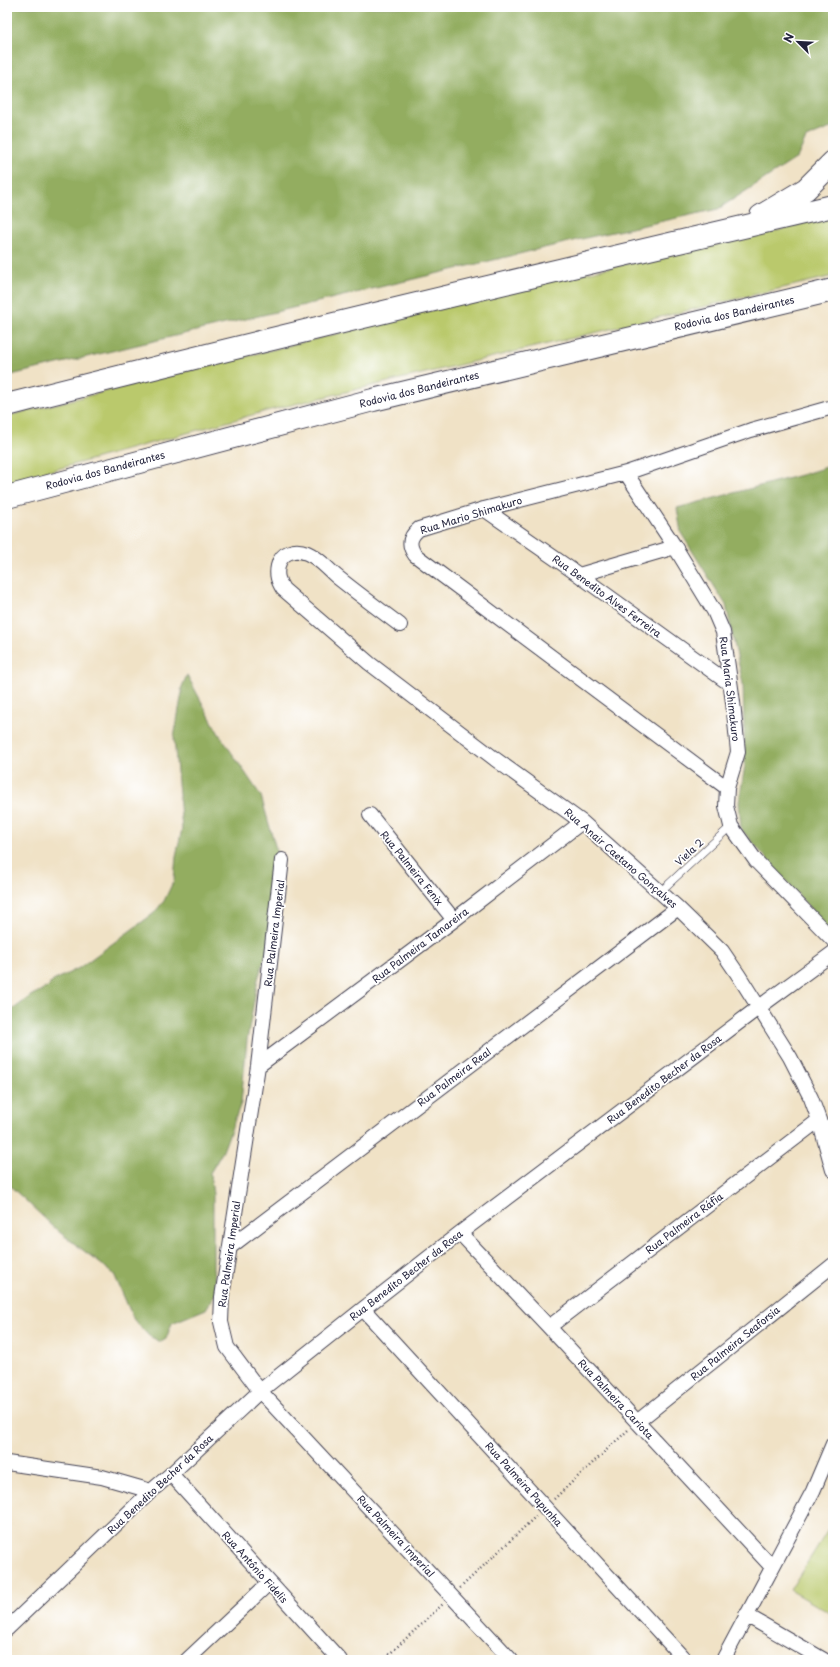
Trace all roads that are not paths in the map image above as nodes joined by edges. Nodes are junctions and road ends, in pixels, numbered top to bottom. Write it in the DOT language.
graph roads {
  1 [pos="833,162"];
  2 [pos="833,206"];
  3 [pos="731,230"];
  4 [pos="833,290"];
  5 [pos="833,299"];
  6 [pos="748,309"];
  7 [pos="7,406"];
  8 [pos="833,407"];
  9 [pos="626,473"];
  10 [pos="7,497"];
  11 [pos="484,509"];
  12 [pos="675,547"];
  13 [pos="579,575"];
  14 [pos="400,625"];
  15 [pos="730,684"];
  16 [pos="727,788"];
  17 [pos="370,815"];
  18 [pos="582,822"];
  19 [pos="731,826"];
  20 [pos="282,860"];
  21 [pos="660,892"];
  22 [pos="678,908"];
  23 [pos="454,920"];
  24 [pos="833,940"];
  25 [pos="833,953"];
  26 [pos="758,1008"];
  27 [pos="258,1066"];
  28 [pos="824,1123"];
  29 [pos="832,1162"];
  30 [pos="460,1233"];
  31 [pos="230,1247"];
  32 [pos="833,1265"];
  33 [pos="363,1309"];
  34 [pos="549,1327"];
  35 [pos="260,1391"];
  36 [pos="637,1422"];
  37 [pos="833,1444"];
  38 [pos="7,1463"];
  39 [pos="171,1474"];
  40 [pos="151,1491"];
  41 [pos="772,1567"];
  42 [pos="269,1583"];
  43 [pos="746,1615"];
  44 [pos="7,1629"];
  45 [pos="187,1660"];
  46 [pos="340,1660"];
  47 [pos="511,1660"];
  48 [pos="685,1660"];
  49 [pos="723,1660"];
  50 [pos="824,1660"];
  1 -- 3 [label="highway"];
  2 -- 3 [label="highway"];
  3 -- 7 [label="highway"];
  4 -- 6 [label="highway, Rodovia dos Bandeirantes"];
  5 -- 6 [label="highway"];
  6 -- 10 [label="highway, Rodovia dos Bandeirantes"];
  8 -- 9 [label="street, Rua Mario Shimakuro"];
  9 -- 11 [label="street, Rua Mario Shimakuro"];
  9 -- 12 [label="street, Rua Maria Shimakuro"];
  11 -- 13 [label="street, Rua Benedito Alves Ferreira"];
  11 -- 16 [label="street, Rua Mario Shimakuro"];
  12 -- 13 [label="street"];
  12 -- 15 [label="street, Rua Maria Shimakuro"];
  13 -- 15 [label="street, Rua Benedito Alves Ferreira"];
  14 -- 18 [label="street, Rua Anair Caetano Gonçalves"];
  15 -- 16 [label="street, Rua Maria Shimakuro"];
  16 -- 19 [label="street, Rua Maria Shimakuro"];
  17 -- 23 [label="street, Rua Palmeira Fenix"];
  18 -- 21 [label="street, Rua Anair Caetano Gonçalves"];
  18 -- 23 [label="street, Rua Palmeira Tamareira"];
  19 -- 21 [label="lane, Viela 2"];
  19 -- 24 [label="street, Rua Maria Shimakuro"];
  20 -- 27 [label="street, Rua Palmeira Imperial"];
  21 -- 22 [label="street, Rua Anair Caetano Gonçalves"];
  22 -- 26 [label="street, Rua Anair Caetano Gonçalves"];
  22 -- 31 [label="street, Rua Palmeira Real"];
  23 -- 27 [label="street, Rua Palmeira Tamareira"];
  25 -- 26 [label="street, Rua Benedito Becher da Rosa"];
  26 -- 28 [label="street, Rua Anair Caetano Gonçalves"];
  26 -- 30 [label="street, Rua Benedito Becher da Rosa"];
  27 -- 31 [label="street, Rua Palmeira Imperial"];
  28 -- 29 [label="street, Rua Anair Caetano Gonçalves"];
  28 -- 34 [label="street, Rua Palmeira Ráfia"];
  30 -- 33 [label="street, Rua Benedito Becher da Rosa"];
  30 -- 34 [label="street, Rua Palmeira Cariota"];
  31 -- 35 [label="street, Rua Palmeira Imperial"];
  32 -- 36 [label="street, Rua Palmeira Seaforsia"];
  33 -- 35 [label="street, Rua Benedito Becher da Rosa"];
  33 -- 48 [label="street, Rua Palmeira Papunha"];
  34 -- 36 [label="street, Rua Palmeira Cariota"];
  35 -- 39 [label="street, Rua Benedito Becher da Rosa"];
  35 -- 47 [label="street, Rua Palmeira Imperial"];
  36 -- 41 [label="street, Rua Palmeira Cariota"];
  37 -- 41 [label="street"];
  38 -- 40 [label="street"];
  39 -- 40 [label="street, Rua Benedito Becher da Rosa"];
  39 -- 42 [label="street, Rua Antônio Fidelis"];
  40 -- 44 [label="street, Rua Benedito Becher da Rosa"];
  41 -- 43 [label="street"];
  42 -- 45 [label="street"];
  42 -- 46 [label="street, Rua Antônio Fidelis"];
  43 -- 49 [label="street"];
  43 -- 50 [label="street"];
}
